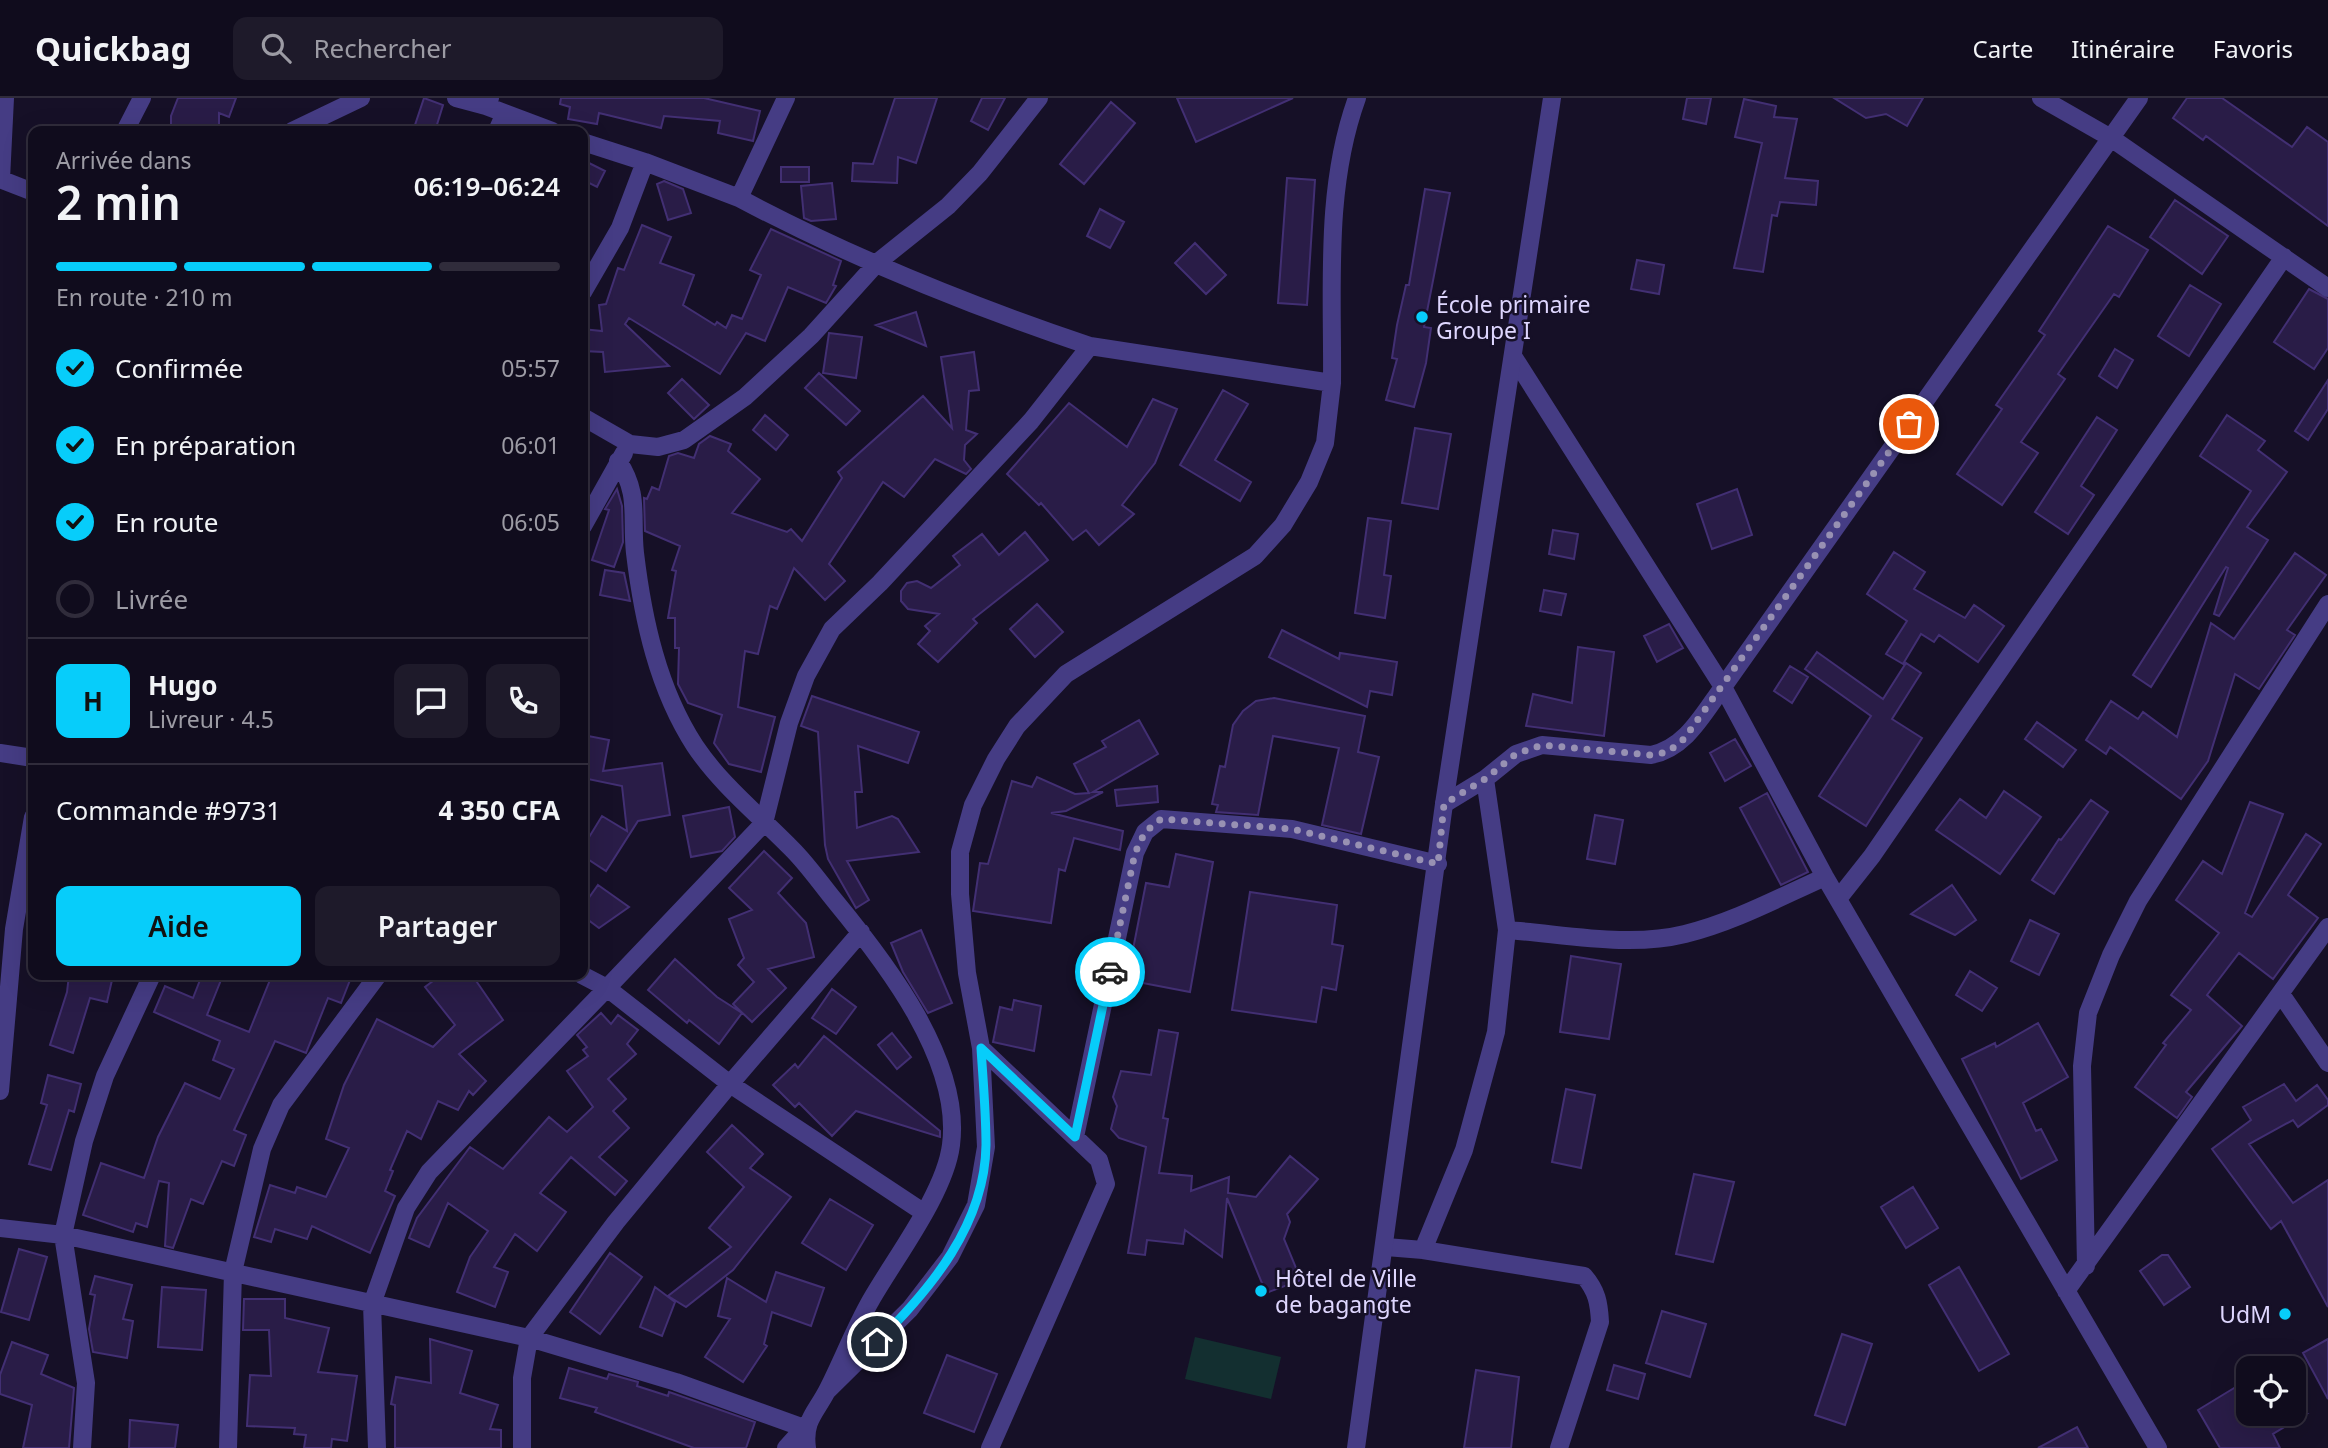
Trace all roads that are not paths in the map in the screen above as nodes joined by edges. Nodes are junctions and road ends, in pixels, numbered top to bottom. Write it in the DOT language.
graph roads {
  1 [pos="5,98"];
  2 [pos="142,98"];
  3 [pos="361,98"];
  4 [pos="456,98"];
  5 [pos="786,98"];
  6 [pos="1039,98"];
  7 [pos="1357,98"];
  8 [pos="1552,98"];
  9 [pos="2041,98"];
  10 [pos="2139,98"];
  11 [pos="488,102"];
  12 [pos="500,123"];
  13 [pos="128,126"];
  14 [pos="302,126"];
  15 [pos="520,126"];
  16 [pos="2111,138"];
  17 [pos="588,144"];
  18 [pos="645,162"];
  19 [pos="1,179"];
  20 [pos="28,190"];
  21 [pos="739,198"];
  22 [pos="2284,257"];
  23 [pos="878,262"];
  24 [pos="588,283"];
  25 [pos="2328,288"];
  26 [pos="1090,346"];
  27 [pos="1513,356"];
  28 [pos="1332,383"];
  29 [pos="588,420"];
  30 [pos="630,444"];
  31 [pos="618,461"];
  32 [pos="588,517"];
  33 [pos="2328,604"];
  34 [pos="1723,687"];
  35 [pos="0,753"];
  36 [pos="28,757"];
  37 [pos="1485,779"];
  38 [pos="1444,804"];
  39 [pos="764,823"];
  40 [pos="28,846"];
  41 [pos="1438,864"];
  42 [pos="1825,877"];
  43 [pos="1838,898"];
  44 [pos="2328,928"];
  45 [pos="1507,930"];
  46 [pos="861,932"];
  47 [pos="588,978"];
  48 [pos="150,980"];
  49 [pos="374,980"];
  50 [pos="607,988"];
  51 [pos="2281,994"];
  52 [pos="981,1048"];
  53 [pos="2328,1063"];
  54 [pos="730,1084"];
  55 [pos="0,1090"];
  56 [pos="1075,1137"];
  57 [pos="923,1212"];
  58 [pos="0,1228"];
  59 [pos="63,1235"];
  60 [pos="1385,1247"];
  61 [pos="1423,1250"];
  62 [pos="2086,1266"];
  63 [pos="233,1272"];
  64 [pos="2066,1290"];
  65 [pos="372,1304"];
  66 [pos="530,1338"];
  67 [pos="827,1391"];
  68 [pos="804,1428"];
  69 [pos="2152,1443"];
  70 [pos="82,1448"];
  71 [pos="228,1448"];
  72 [pos="377,1448"];
  73 [pos="522,1448"];
  74 [pos="786,1448"];
  75 [pos="807,1448"];
  76 [pos="990,1448"];
  77 [pos="1356,1448"];
  78 [pos="1559,1448"];
  1 -- 19 [label="street"];
  2 -- 13 [label="street"];
  3 -- 14 [label="street"];
  4 -- 11 [label="street"];
  5 -- 21 [label="street"];
  6 -- 23 [label="street"];
  7 -- 28 [label="street"];
  8 -- 27 [label="street"];
  9 -- 16 [label="street"];
  10 -- 16 [label="street"];
  11 -- 12 [label="street"];
  12 -- 15 [label="street"];
  16 -- 22 [label="street"];
  16 -- 34 [label="street"];
  17 -- 18 [label="street"];
  18 -- 21 [label="street"];
  18 -- 24 [label="street"];
  19 -- 20 [label="street"];
  21 -- 23 [label="street"];
  22 -- 25 [label="street"];
  22 -- 43 [label="street"];
  23 -- 26 [label="street"];
  23 -- 30 [label="street"];
  26 -- 28 [label="street"];
  26 -- 39 [label="street"];
  27 -- 34 [label="street"];
  27 -- 38 [label="street"];
  28 -- 52 [label="street"];
  29 -- 30 [label="street"];
  30 -- 31 [label="street"];
  31 -- 32 [label="street"];
  31 -- 39 [label="street"];
  33 -- 62 [label="street"];
  34 -- 37 [label="street"];
  34 -- 42 [label="street"];
  35 -- 36 [label="street"];
  37 -- 38 [label="street"];
  37 -- 45 [label="street"];
  38 -- 41 [label="street"];
  39 -- 46 [label="street"];
  39 -- 50 [label="street"];
  40 -- 55 [label="street"];
  41 -- 56 [label="street"];
  41 -- 60 [label="street"];
  42 -- 43 [label="street"];
  42 -- 45 [label="street"];
  43 -- 64 [label="street"];
  44 -- 51 [label="street"];
  45 -- 61 [label="street"];
  46 -- 54 [label="street"];
  46 -- 57 [label="street"];
  47 -- 50 [label="street"];
  48 -- 59 [label="street"];
  49 -- 63 [label="street"];
  50 -- 54 [label="street"];
  50 -- 65 [label="street"];
  51 -- 53 [label="street"];
  51 -- 62 [label="street"];
  52 -- 56 [label="street"];
  52 -- 67 [label="street"];
  54 -- 57 [label="street"];
  54 -- 66 [label="street"];
  56 -- 76 [label="street"];
  57 -- 67 [label="street"];
  58 -- 59 [label="street"];
  59 -- 63 [label="street"];
  59 -- 70 [label="street"];
  60 -- 61 [label="street"];
  60 -- 77 [label="street"];
  61 -- 78 [label="street"];
  62 -- 64 [label="street"];
  63 -- 65 [label="street"];
  63 -- 71 [label="street"];
  64 -- 69 [label="street"];
  65 -- 66 [label="street"];
  65 -- 72 [label="street"];
  66 -- 68 [label="street"];
  66 -- 73 [label="street"];
  67 -- 68 [label="street"];
  68 -- 74 [label="street"];
  68 -- 75 [label="street"];
}
